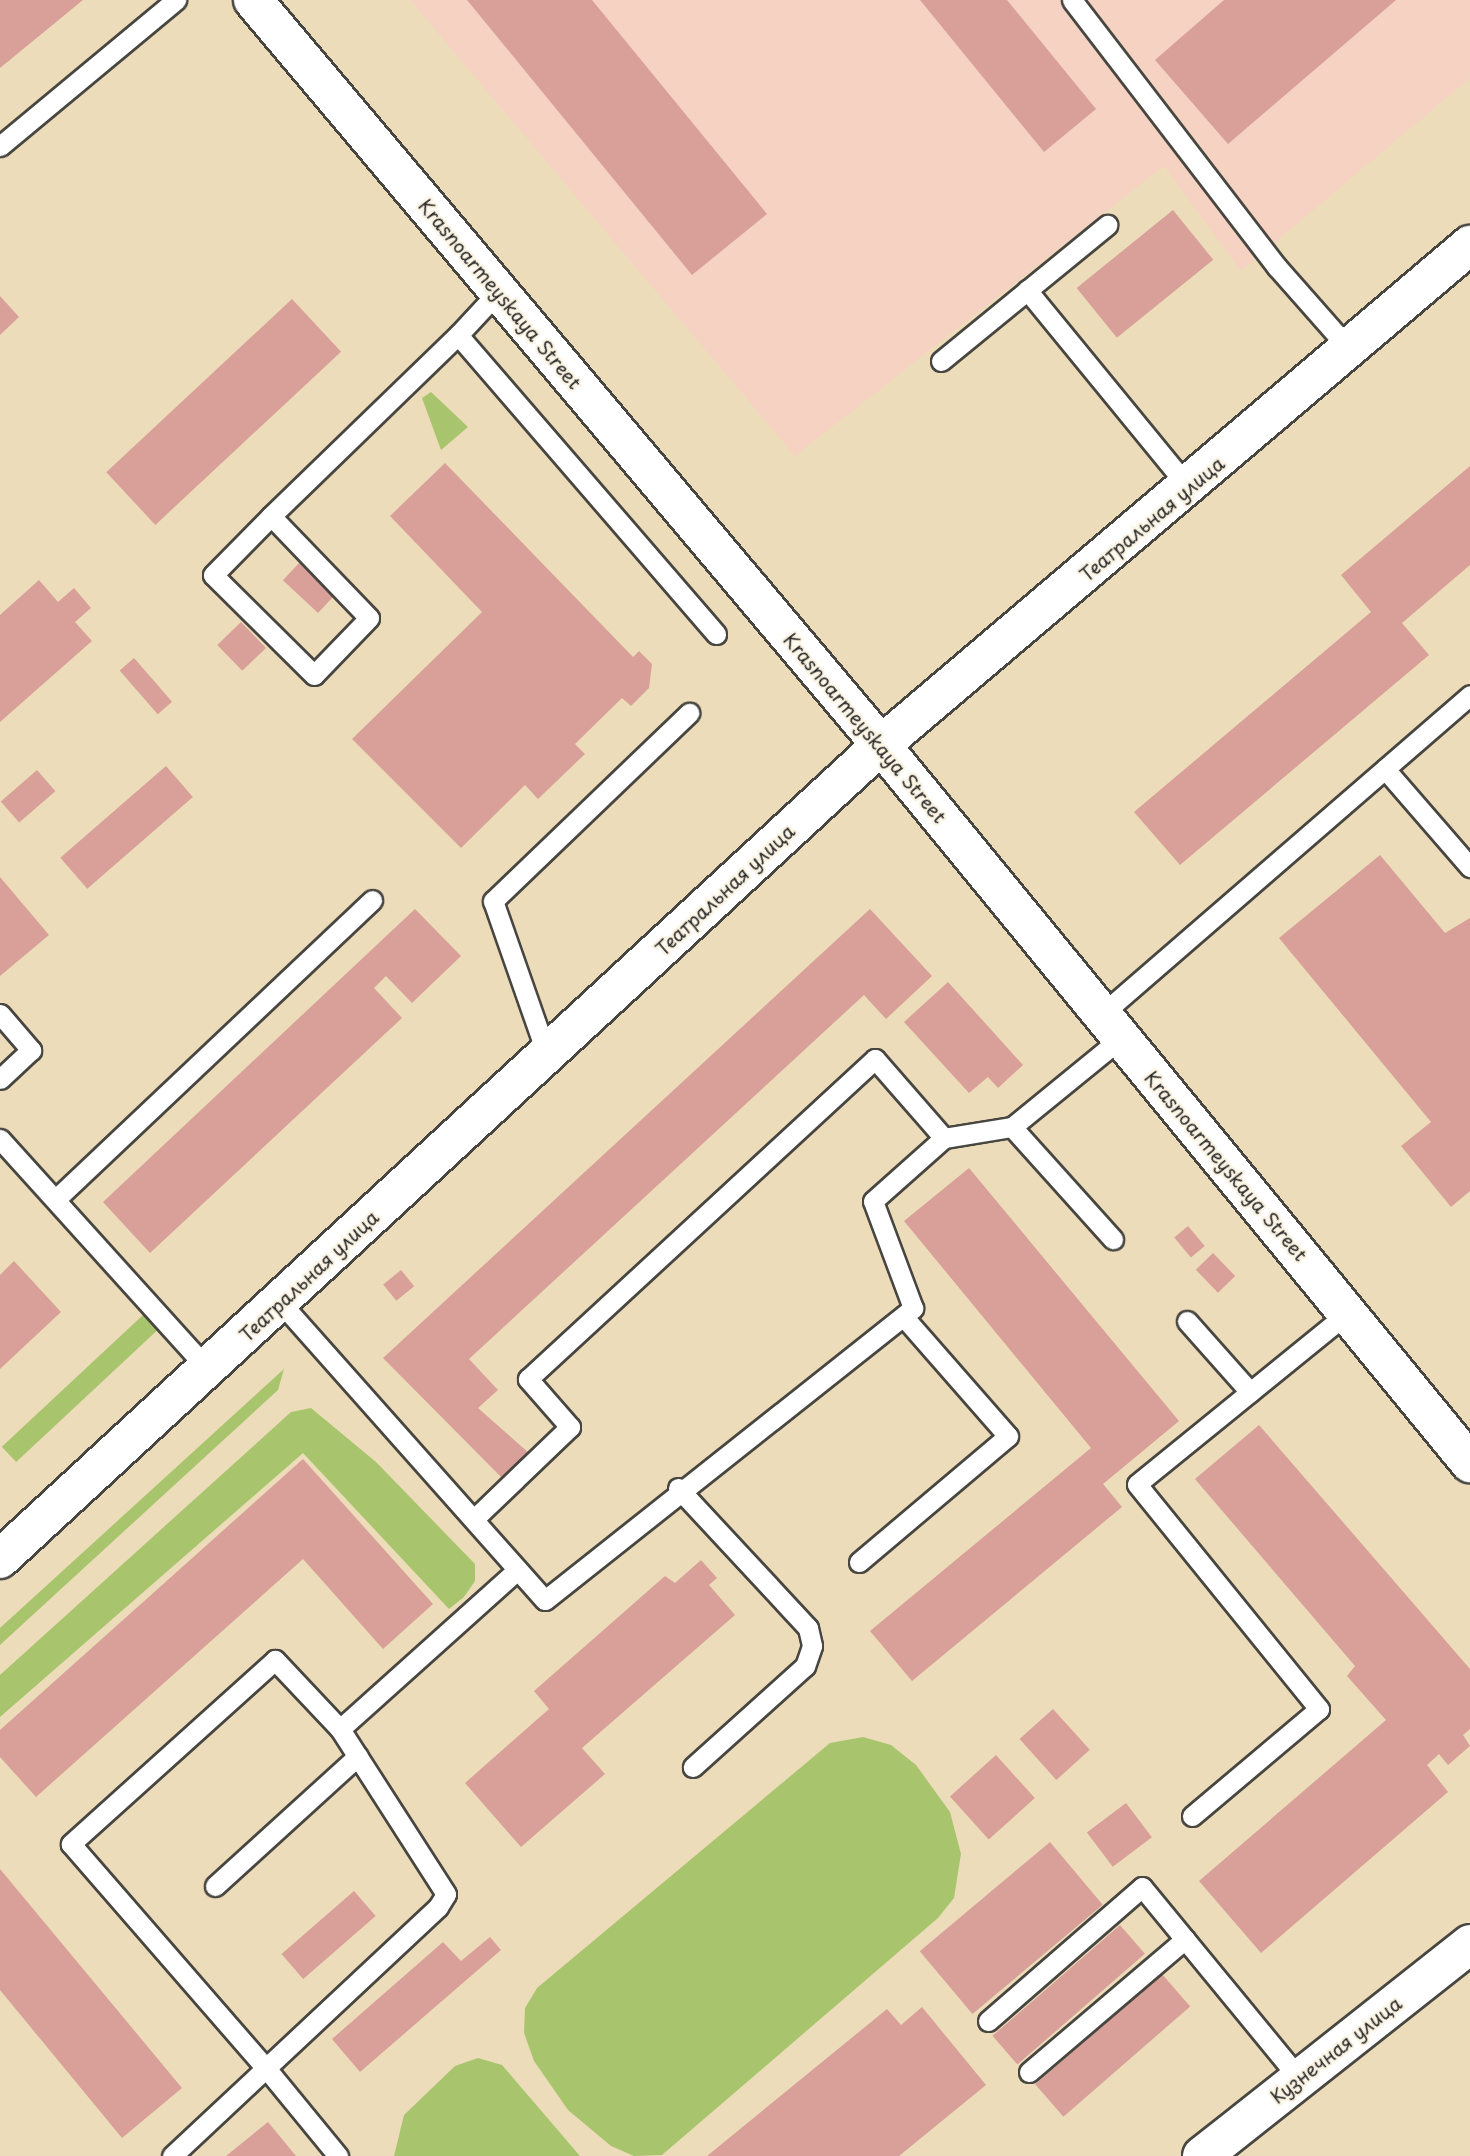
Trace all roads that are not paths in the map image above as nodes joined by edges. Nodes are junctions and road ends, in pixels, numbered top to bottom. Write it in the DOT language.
graph roads {
  1 [pos="176,0"];
  2 [pos="253,0"];
  3 [pos="1072,0"];
  4 [pos="0,146"];
  5 [pos="1107,225"];
  6 [pos="1470,245"];
  7 [pos="1027,290"];
  8 [pos="498,292"];
  9 [pos="458,335"];
  10 [pos="1351,351"];
  11 [pos="941,361"];
  12 [pos="1189,488"];
  13 [pos="271,516"];
  14 [pos="716,634"];
  15 [pos="1470,695"];
  16 [pos="689,713"];
  17 [pos="881,745"];
  18 [pos="1385,769"];
  19 [pos="1470,867"];
  20 [pos="372,900"];
  21 [pos="0,1014"];
  22 [pos="1111,1027"];
  23 [pos="547,1055"];
  24 [pos="0,1079"];
  25 [pos="1012,1127"];
  26 [pos="944,1138"];
  27 [pos="0,1139"];
  28 [pos="56,1199"];
  29 [pos="1113,1239"];
  30 [pos="281,1303"];
  31 [pos="1349,1312"];
  32 [pos="903,1316"];
  33 [pos="1187,1321"];
  34 [pos="208,1368"];
  35 [pos="1250,1392"];
  36 [pos="1470,1463"];
  37 [pos="678,1488"];
  38 [pos="474,1518"];
  39 [pos="0,1559"];
  40 [pos="859,1562"];
  41 [pos="516,1571"];
  42 [pos="340,1729"];
  43 [pos="358,1756"];
  44 [pos="693,1767"];
  45 [pos="1192,1816"];
  46 [pos="215,1886"];
  47 [pos="1185,1939"];
  48 [pos="1470,1944"];
  49 [pos="988,2021"];
  50 [pos="266,2068"];
  51 [pos="1029,2072"];
  52 [pos="1299,2078"];
  53 [pos="172,2156"];
  54 [pos="338,2156"];
  55 [pos="1202,2156"];
  1 -- 4 [label="lane"];
  2 -- 8 [label="street, Krasnoarmeyskaya Street"];
  3 -- 10 [label="lane"];
  5 -- 7 [label="lane"];
  6 -- 10 [label="street, Театральная улица"];
  7 -- 11 [label="lane"];
  7 -- 12 [label="lane"];
  8 -- 9 [label="lane"];
  8 -- 17 [label="street, Krasnoarmeyskaya Street"];
  9 -- 13 [label="lane"];
  9 -- 14 [label="lane"];
  10 -- 12 [label="street, Театральная улица"];
  12 -- 17 [label="street, Театральная улица"];
  13 -- 13 [label="lane"];
  15 -- 18 [label="lane"];
  16 -- 23 [label="lane"];
  17 -- 22 [label="street, Krasnoarmeyskaya Street"];
  17 -- 23 [label="street, Театральная улица"];
  18 -- 19 [label="lane"];
  18 -- 22 [label="lane"];
  20 -- 28 [label="lane"];
  21 -- 24 [label="lane"];
  22 -- 25 [label="lane"];
  22 -- 31 [label="street, Krasnoarmeyskaya Street"];
  23 -- 30 [label="street, Театральная улица"];
  25 -- 26 [label="lane"];
  25 -- 29 [label="lane"];
  26 -- 32 [label="lane"];
  26 -- 38 [label="lane"];
  27 -- 28 [label="lane"];
  28 -- 34 [label="lane"];
  30 -- 34 [label="street, Театральная улица"];
  30 -- 38 [label="lane"];
  31 -- 35 [label="lane"];
  31 -- 36 [label="street, Krasnoarmeyskaya Street"];
  32 -- 37 [label="lane"];
  32 -- 40 [label="lane"];
  33 -- 35 [label="lane"];
  34 -- 39 [label="street, Театральная улица"];
  35 -- 45 [label="lane"];
  37 -- 41 [label="lane"];
  37 -- 44 [label="lane"];
  38 -- 41 [label="lane"];
  41 -- 42 [label="lane"];
  42 -- 43 [label="lane"];
  42 -- 50 [label="lane"];
  43 -- 46 [label="lane"];
  43 -- 50 [label="lane"];
  47 -- 49 [label="lane"];
  47 -- 51 [label="lane"];
  47 -- 52 [label="lane"];
  48 -- 52 [label="street, Кузнечная улица"];
  50 -- 53 [label="lane"];
  50 -- 54 [label="lane"];
  52 -- 55 [label="street, Кузнечная улица"];
}
